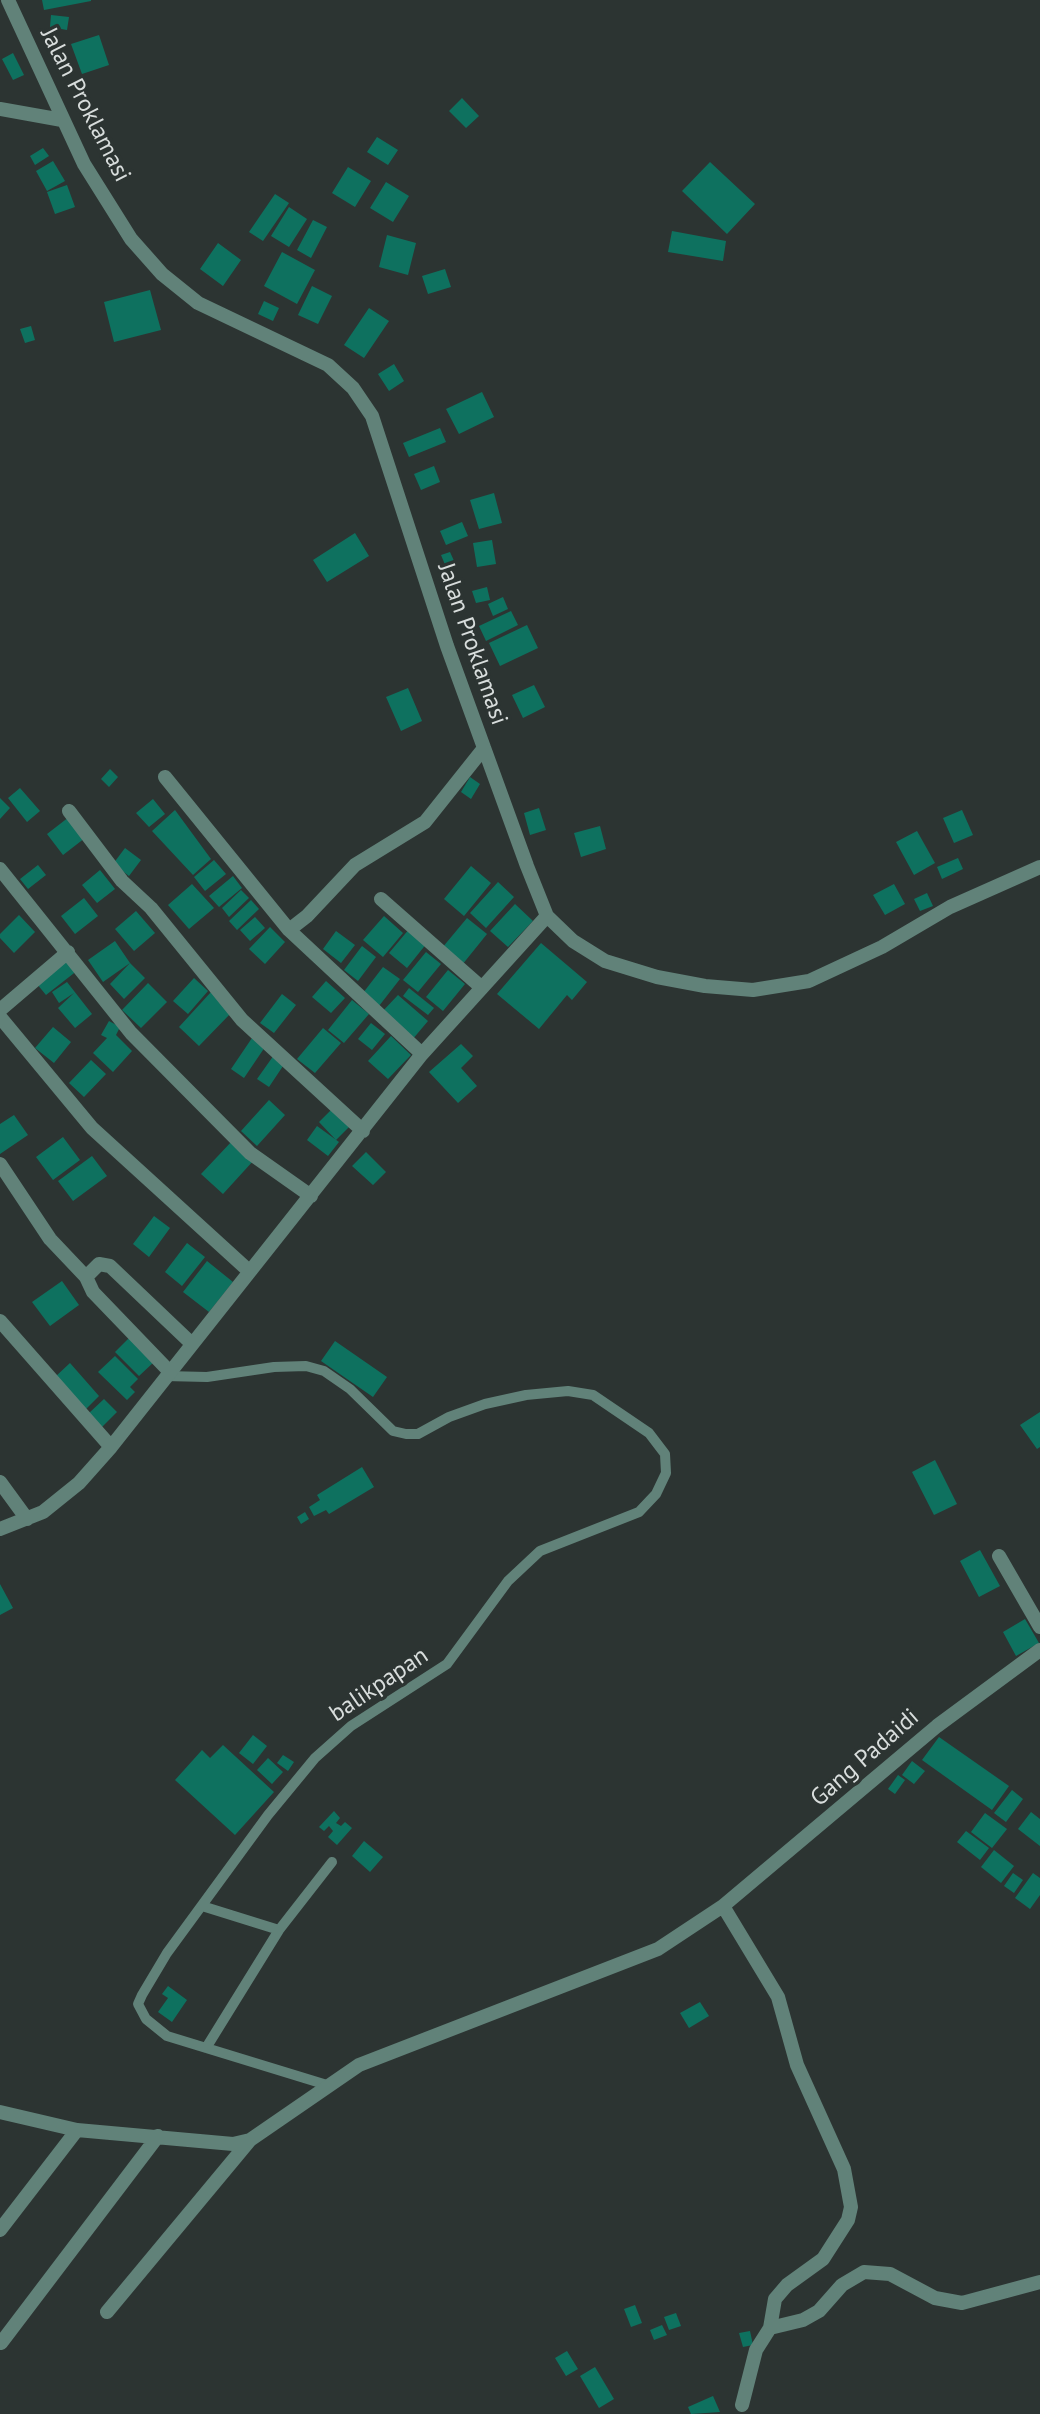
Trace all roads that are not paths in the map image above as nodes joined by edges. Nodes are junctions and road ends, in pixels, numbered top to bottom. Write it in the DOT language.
graph roads {
  1 [pos="8,0"];
  2 [pos="0,109"];
  3 [pos="62,120"];
  4 [pos="484,748"];
  5 [pos="165,777"];
  6 [pos="69,811"];
  7 [pos="1040,867"];
  8 [pos="0,869"];
  9 [pos="382,899"];
  10 [pos="547,916"];
  11 [pos="289,930"];
  12 [pos="68,952"];
  13 [pos="481,987"];
  14 [pos="0,1010"];
  15 [pos="0,1017"];
  16 [pos="422,1054"];
  17 [pos="363,1131"];
  18 [pos="0,1164"];
  19 [pos="311,1196"];
  20 [pos="249,1271"];
  21 [pos="86,1277"];
  22 [pos="0,1321"];
  23 [pos="191,1343"];
  24 [pos="167,1373"];
  25 [pos="111,1447"];
  26 [pos="0,1482"];
  27 [pos="27,1519"];
  28 [pos="0,1529"];
  29 [pos="999,1556"];
  30 [pos="1040,1627"];
  31 [pos="1040,1650"];
  32 [pos="332,1862"];
  33 [pos="202,1906"];
  34 [pos="723,1906"];
  35 [pos="279,1930"];
  36 [pos="206,2048"];
  37 [pos="327,2085"];
  38 [pos="0,2112"];
  39 [pos="77,2130"];
  40 [pos="158,2136"];
  41 [pos="250,2140"];
  42 [pos="0,2230"];
  43 [pos="1040,2282"];
  44 [pos="107,2312"];
  45 [pos="769,2328"];
  46 [pos="1,2343"];
  47 [pos="742,2405"];
  1 -- 3 [label="street, Jalan Proklamasi"];
  2 -- 3 [label="street"];
  3 -- 4 [label="street, Jalan Proklamasi"];
  4 -- 10 [label="street, Jalan Proklamasi"];
  4 -- 11 [label="street"];
  5 -- 11 [label="street"];
  6 -- 17 [label="street"];
  7 -- 10 [label="street, Jalan Proklamasi"];
  8 -- 12 [label="street"];
  9 -- 13 [label="street"];
  10 -- 13 [label="street"];
  11 -- 16 [label="street"];
  12 -- 14 [label="street"];
  12 -- 19 [label="street"];
  13 -- 16 [label="street"];
  15 -- 20 [label="street"];
  16 -- 17 [label="street"];
  17 -- 19 [label="street"];
  18 -- 21 [label="street"];
  19 -- 20 [label="street"];
  20 -- 23 [label="street"];
  21 -- 23 [label="street"];
  21 -- 24 [label="street"];
  22 -- 25 [label="street"];
  23 -- 24 [label="street"];
  24 -- 25 [label="street"];
  24 -- 33 [label="lane, balikpapan"];
  25 -- 27 [label="street"];
  26 -- 27 [label="street"];
  27 -- 28 [label="street"];
  29 -- 30 [label="street"];
  31 -- 34 [label="street, Gang Padaidi"];
  32 -- 35 [label="lane"];
  33 -- 35 [label="lane"];
  33 -- 36 [label="lane, balikpapan"];
  34 -- 37 [label="street, Gang Padaidi"];
  34 -- 45 [label="street"];
  35 -- 36 [label="lane"];
  36 -- 37 [label="lane, balikpapan"];
  37 -- 41 [label="street, Gang Padaidi"];
  38 -- 39 [label="street"];
  39 -- 40 [label="street"];
  39 -- 42 [label="street"];
  40 -- 41 [label="street"];
  40 -- 46 [label="street"];
  41 -- 44 [label="street, Gang Padaidi"];
  43 -- 45 [label="street"];
  45 -- 47 [label="street"];
}
